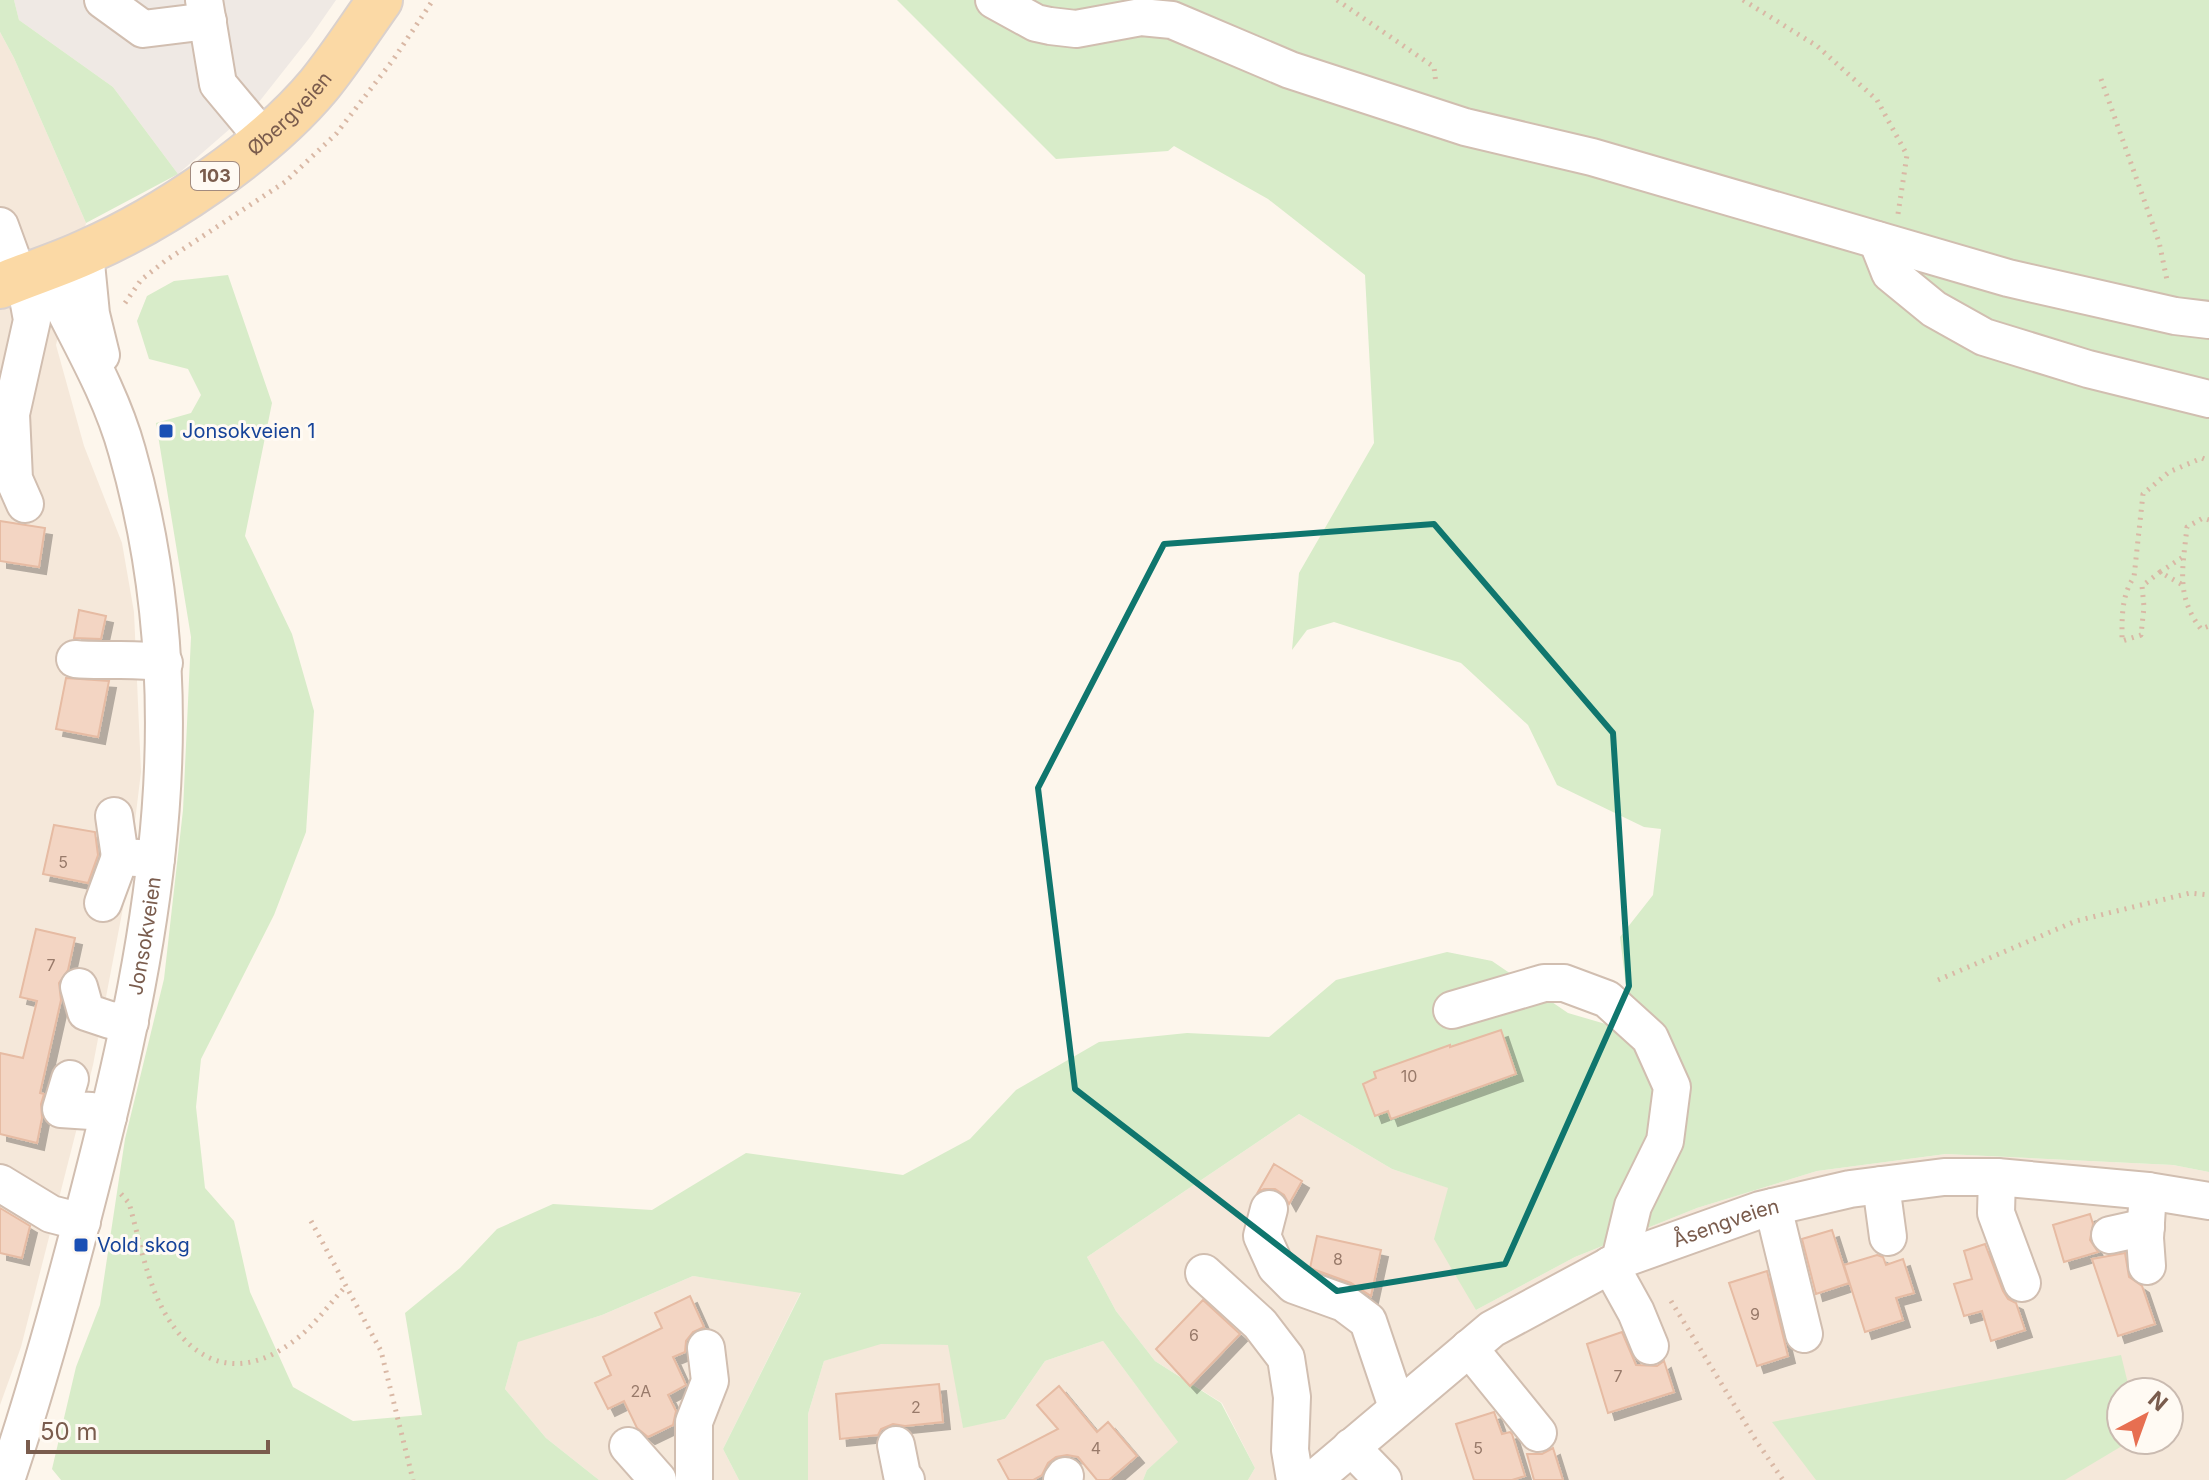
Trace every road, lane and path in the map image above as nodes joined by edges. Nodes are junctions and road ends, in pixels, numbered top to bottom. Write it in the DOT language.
graph roads {
  1 [pos="103,0"];
  2 [pos="380,0"];
  3 [pos="994,0"];
  4 [pos="1337,0"];
  5 [pos="1743,0"];
  6 [pos="206,11"];
  7 [pos="2101,79"];
  8 [pos="1442,120"];
  9 [pos="264,139"];
  10 [pos="0,226"];
  11 [pos="1877,240"];
  12 [pos="85,253"];
  13 [pos="22,277"];
  14 [pos="2192,318"];
  15 [pos="103,385"];
  16 [pos="2209,399"];
  17 [pos="2209,461"];
  18 [pos="25,504"];
  19 [pos="2209,520"];
  20 [pos="2184,557"];
  21 [pos="2160,572"];
  22 [pos="2181,584"];
  23 [pos="2209,626"];
  24 [pos="75,659"];
  25 [pos="164,663"];
  26 [pos="114,816"];
  27 [pos="120,857"];
  28 [pos="156,859"];
  29 [pos="2209,895"];
  30 [pos="103,903"];
  31 [pos="1938,980"];
  32 [pos="79,987"];
  33 [pos="1452,1010"];
  34 [pos="130,1022"];
  35 [pos="70,1079"];
  36 [pos="108,1117"];
  37 [pos="95,1168"];
  38 [pos="1997,1177"];
  39 [pos="0,1183"];
  40 [pos="1881,1185"];
  41 [pos="2148,1191"];
  42 [pos="2209,1201"];
  43 [pos="1773,1207"];
  44 [pos="1269,1209"];
  45 [pos="311,1221"];
  46 [pos="82,1222"];
  47 [pos="2146,1227"];
  48 [pos="2110,1235"];
  49 [pos="1888,1237"];
  50 [pos="1615,1262"];
  51 [pos="2147,1266"];
  52 [pos="1204,1273"];
  53 [pos="2022,1283"];
  54 [pos="346,1286"];
  55 [pos="1670,1300"];
  56 [pos="1804,1334"];
  57 [pos="1650,1346"];
  58 [pos="706,1348"];
  59 [pos="1469,1348"];
  60 [pos="1397,1407"];
  61 [pos="1538,1433"];
  62 [pos="896,1445"];
  63 [pos="628,1446"];
  64 [pos="1351,1447"];
  65 [pos="6,1480"];
  66 [pos="413,1480"];
  67 [pos="658,1480"];
  68 [pos="694,1480"];
  69 [pos="906,1480"];
  70 [pos="1295,1480"];
  71 [pos="1313,1480"];
  72 [pos="1383,1480"];
  73 [pos="1783,1480"];
  1 -- 6 [label="street"];
  2 -- 9 [label="main road, Øbergveien / 103"];
  3 -- 8 [label="street"];
  4 -- 8 [label="path"];
  5 -- 11 [label="path"];
  6 -- 9 [label="street"];
  7 -- 14 [label="path"];
  8 -- 11 [label="street"];
  9 -- 12 [label="main road, Øbergveien / 103"];
  10 -- 13 [label="street"];
  11 -- 14 [label="street"];
  11 -- 16 [label="street"];
  12 -- 13 [label="main road, Øbergveien / 103"];
  12 -- 15 [label="street, Jonsokveien"];
  13 -- 15 [label="street, Jonsokveien"];
  13 -- 18 [label="street"];
  15 -- 25 [label="street, Jonsokveien"];
  17 -- 21 [label="path"];
  19 -- 20 [label="path"];
  20 -- 21 [label="path"];
  20 -- 22 [label="path"];
  21 -- 22 [label="path"];
  22 -- 23 [label="path"];
  24 -- 25 [label="street"];
  25 -- 28 [label="street, Jonsokveien"];
  26 -- 27 [label="street"];
  27 -- 28 [label="street"];
  27 -- 30 [label="street"];
  28 -- 34 [label="street, Jonsokveien"];
  29 -- 31 [label="path"];
  32 -- 34 [label="street"];
  33 -- 50 [label="street"];
  34 -- 36 [label="street, Jonsokveien"];
  35 -- 36 [label="street"];
  36 -- 37 [label="street, Jonsokveien"];
  37 -- 46 [label="street, Jonsokveien"];
  37 -- 54 [label="path"];
  38 -- 40 [label="street, Åsengveien"];
  38 -- 41 [label="street, Åsengveien"];
  38 -- 53 [label="street"];
  39 -- 46 [label="street"];
  40 -- 43 [label="street, Åsengveien"];
  40 -- 49 [label="street"];
  41 -- 42 [label="street, Åsengveien"];
  41 -- 47 [label="street"];
  43 -- 50 [label="street, Åsengveien"];
  43 -- 56 [label="street"];
  44 -- 60 [label="street"];
  45 -- 54 [label="path"];
  46 -- 65 [label="street, Jonsokveien"];
  47 -- 48 [label="street"];
  47 -- 51 [label="street"];
  50 -- 57 [label="street"];
  50 -- 59 [label="street, Åsengveien"];
  52 -- 70 [label="street"];
  54 -- 66 [label="path"];
  55 -- 73 [label="path"];
  58 -- 68 [label="street"];
  59 -- 60 [label="street, Åsengveien"];
  59 -- 61 [label="street"];
  60 -- 64 [label="street, Åsengveien"];
  62 -- 69 [label="street"];
  63 -- 67 [label="street"];
  64 -- 71 [label="street, Åsengveien"];
  64 -- 72 [label="street"];
}
